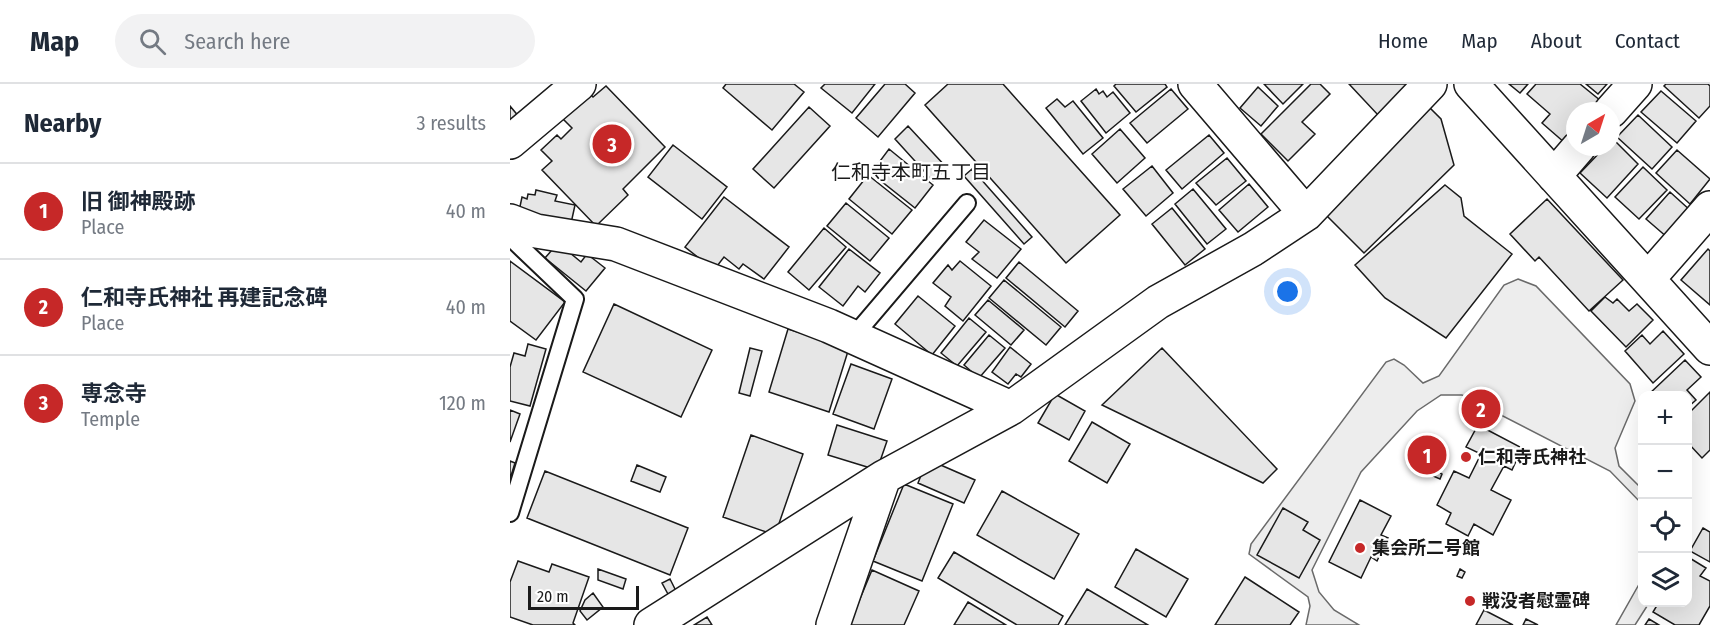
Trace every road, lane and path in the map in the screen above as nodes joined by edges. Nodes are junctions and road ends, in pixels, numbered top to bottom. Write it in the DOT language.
graph roads {
  1 [pos="579,84"];
  2 [pos="1195,84"];
  3 [pos="1430,84"];
  4 [pos="1471,84"];
  5 [pos="1635,84"];
  6 [pos="1619,102"];
  7 [pos="510,142"];
  8 [pos="1572,156"];
  9 [pos="1554,176"];
  10 [pos="967,204"];
  11 [pos="1710,208"];
  12 [pos="1306,214"];
  13 [pos="510,221"];
  14 [pos="510,237"];
  15 [pos="1648,279"];
  16 [pos="853,337"];
  17 [pos="1710,348"];
  18 [pos="1011,408"];
  19 [pos="884,477"];
  20 [pos="510,513"];
  21 [pos="651,625"];
  22 [pos="833,625"];
  1 -- 7 [label="street"];
  2 -- 12 [label="street"];
  3 -- 12 [label="street"];
  4 -- 9 [label="street"];
  5 -- 6 [label="street"];
  8 -- 9 [label="street"];
  9 -- 15 [label="street"];
  10 -- 16 [label="lane"];
  11 -- 15 [label="street"];
  12 -- 18 [label="street"];
  13 -- 16 [label="street"];
  14 -- 20 [label="lane"];
  15 -- 17 [label="street"];
  16 -- 18 [label="street"];
  18 -- 19 [label="street"];
  19 -- 21 [label="street"];
  19 -- 22 [label="street"];
}
